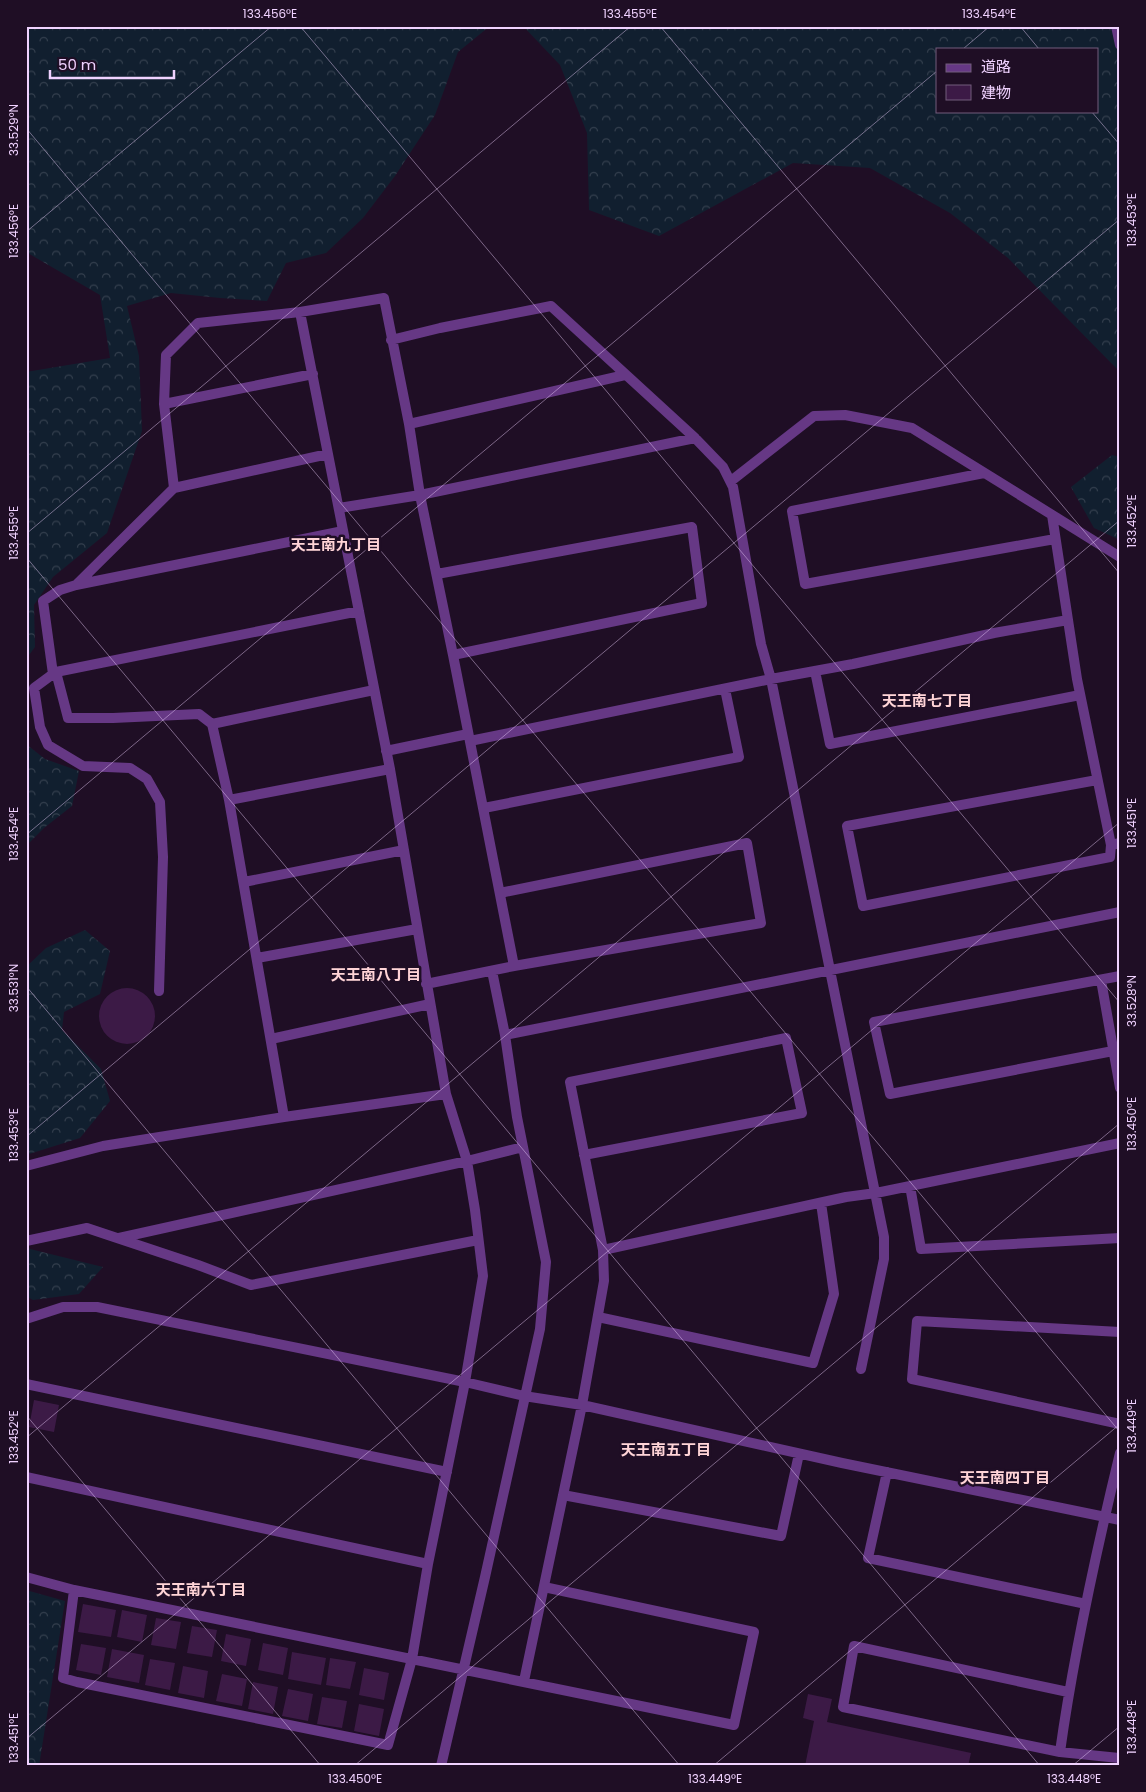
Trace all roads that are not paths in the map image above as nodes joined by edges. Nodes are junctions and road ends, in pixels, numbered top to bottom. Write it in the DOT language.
graph roads {
  1 [pos="1116,26"];
  2 [pos="1120,45"];
  3 [pos="300,312"];
  4 [pos="391,340"];
  5 [pos="313,374"];
  6 [pos="625,375"];
  7 [pos="164,404"];
  8 [pos="408,424"];
  9 [pos="695,438"];
  10 [pos="328,454"];
  11 [pos="984,473"];
  12 [pos="730,481"];
  13 [pos="174,488"];
  14 [pos="420,495"];
  15 [pos="339,508"];
  16 [pos="1052,514"];
  17 [pos="344,531"];
  18 [pos="1056,539"];
  19 [pos="1120,557"];
  20 [pos="436,574"];
  21 [pos="76,585"];
  22 [pos="359,611"];
  23 [pos="1068,620"];
  24 [pos="453,654"];
  25 [pos="815,671"];
  26 [pos="54,673"];
  27 [pos="771,679"];
  28 [pos="725,689"];
  29 [pos="374,690"];
  30 [pos="1080,695"];
  31 [pos="212,724"];
  32 [pos="469,738"];
  33 [pos="386,750"];
  34 [pos="390,769"];
  35 [pos="1097,780"];
  36 [pos="229,800"];
  37 [pos="484,808"];
  38 [pos="1115,844"];
  39 [pos="404,850"];
  40 [pos="244,882"];
  41 [pos="500,893"];
  42 [pos="1120,912"];
  43 [pos="417,929"];
  44 [pos="257,958"];
  45 [pos="514,966"];
  46 [pos="829,970"];
  47 [pos="492,971"];
  48 [pos="1120,976"];
  49 [pos="1101,980"];
  50 [pos="426,984"];
  51 [pos="159,991"];
  52 [pos="430,1004"];
  53 [pos="505,1035"];
  54 [pos="271,1039"];
  55 [pos="1113,1051"];
  56 [pos="1120,1088"];
  57 [pos="446,1094"];
  58 [pos="284,1117"];
  59 [pos="1120,1143"];
  60 [pos="523,1147"];
  61 [pos="584,1155"];
  62 [pos="467,1162"];
  63 [pos="26,1166"];
  64 [pos="910,1186"];
  65 [pos="876,1193"];
  66 [pos="821,1202"];
  67 [pos="118,1238"];
  68 [pos="1120,1238"];
  69 [pos="478,1240"];
  70 [pos="26,1241"];
  71 [pos="603,1250"];
  72 [pos="598,1317"];
  73 [pos="26,1319"];
  74 [pos="1120,1332"];
  75 [pos="860,1369"];
  76 [pos="465,1382"];
  77 [pos="26,1384"];
  78 [pos="524,1396"];
  79 [pos="582,1404"];
  80 [pos="1120,1424"];
  81 [pos="1120,1453"];
  82 [pos="799,1454"];
  83 [pos="447,1472"];
  84 [pos="887,1472"];
  85 [pos="26,1477"];
  86 [pos="563,1495"];
  87 [pos="1104,1517"];
  88 [pos="1120,1520"];
  89 [pos="428,1564"];
  90 [pos="26,1577"];
  91 [pos="544,1587"];
  92 [pos="74,1590"];
  93 [pos="1086,1604"];
  94 [pos="412,1659"];
  95 [pos="463,1670"];
  96 [pos="524,1681"];
  97 [pos="1068,1692"];
  98 [pos="1060,1752"];
  99 [pos="1119,1759"];
  100 [pos="441,1766"];
  1 -- 2 [label="street"];
  3 -- 4 [label="street"];
  3 -- 5 [label="street"];
  3 -- 7 [label="street"];
  4 -- 6 [label="street"];
  4 -- 8 [label="street"];
  5 -- 7 [label="street"];
  5 -- 10 [label="street"];
  6 -- 8 [label="street"];
  6 -- 9 [label="street"];
  7 -- 13 [label="street"];
  8 -- 14 [label="street"];
  9 -- 12 [label="street"];
  9 -- 14 [label="street"];
  10 -- 13 [label="street"];
  10 -- 15 [label="street"];
  11 -- 12 [label="street"];
  11 -- 16 [label="street"];
  11 -- 18 [label="street"];
  12 -- 27 [label="street"];
  13 -- 21 [label="street"];
  14 -- 15 [label="street"];
  14 -- 20 [label="street"];
  15 -- 17 [label="street"];
  16 -- 18 [label="street"];
  16 -- 19 [label="street"];
  17 -- 21 [label="street"];
  17 -- 22 [label="street"];
  18 -- 23 [label="street"];
  20 -- 24 [label="street"];
  20 -- 24 [label="street"];
  21 -- 26 [label="street"];
  22 -- 26 [label="street"];
  22 -- 29 [label="street"];
  23 -- 25 [label="street"];
  23 -- 30 [label="street"];
  24 -- 32 [label="street"];
  25 -- 27 [label="street"];
  25 -- 30 [label="street"];
  26 -- 31 [label="street"];
  26 -- 51 [label="street"];
  27 -- 28 [label="street"];
  27 -- 46 [label="street"];
  28 -- 32 [label="street"];
  28 -- 37 [label="street"];
  29 -- 31 [label="street"];
  29 -- 33 [label="street"];
  30 -- 35 [label="street"];
  31 -- 36 [label="street"];
  32 -- 33 [label="street"];
  32 -- 37 [label="street"];
  33 -- 34 [label="street"];
  34 -- 36 [label="street"];
  34 -- 39 [label="street"];
  35 -- 38 [label="street"];
  35 -- 38 [label="street"];
  36 -- 40 [label="street"];
  37 -- 41 [label="street"];
  39 -- 40 [label="street"];
  39 -- 43 [label="street"];
  40 -- 44 [label="street"];
  41 -- 45 [label="street"];
  41 -- 45 [label="street"];
  42 -- 46 [label="street"];
  43 -- 44 [label="street"];
  43 -- 50 [label="street"];
  44 -- 54 [label="street"];
  45 -- 47 [label="street"];
  46 -- 53 [label="street"];
  46 -- 65 [label="street"];
  47 -- 50 [label="street"];
  47 -- 53 [label="street"];
  48 -- 49 [label="street"];
  49 -- 55 [label="street"];
  49 -- 55 [label="street"];
  50 -- 52 [label="street"];
  52 -- 54 [label="street"];
  52 -- 57 [label="street"];
  53 -- 60 [label="street"];
  54 -- 58 [label="street"];
  55 -- 56 [label="street"];
  57 -- 58 [label="street"];
  57 -- 62 [label="street"];
  58 -- 63 [label="street"];
  59 -- 64 [label="street"];
  60 -- 62 [label="street"];
  60 -- 78 [label="street"];
  61 -- 61 [label="street"];
  61 -- 71 [label="street"];
  62 -- 67 [label="street"];
  62 -- 69 [label="street"];
  64 -- 65 [label="street"];
  64 -- 68 [label="street"];
  65 -- 66 [label="street"];
  65 -- 75 [label="street"];
  66 -- 71 [label="street"];
  66 -- 72 [label="street"];
  67 -- 69 [label="street"];
  67 -- 70 [label="street"];
  69 -- 76 [label="street"];
  71 -- 72 [label="street"];
  72 -- 79 [label="street"];
  73 -- 76 [label="street"];
  74 -- 80 [label="street"];
  76 -- 78 [label="street"];
  76 -- 83 [label="street"];
  77 -- 83 [label="street"];
  78 -- 79 [label="street"];
  78 -- 95 [label="street"];
  79 -- 82 [label="street"];
  79 -- 86 [label="street"];
  81 -- 87 [label="street"];
  82 -- 84 [label="street"];
  82 -- 86 [label="street"];
  83 -- 89 [label="street"];
  84 -- 87 [label="street"];
  84 -- 93 [label="street"];
  85 -- 89 [label="street"];
  86 -- 91 [label="street"];
  87 -- 88 [label="street"];
  87 -- 93 [label="street"];
  89 -- 94 [label="street"];
  90 -- 92 [label="street"];
  91 -- 96 [label="street"];
  91 -- 96 [label="street"];
  92 -- 94 [label="street"];
  92 -- 94 [label="street"];
  93 -- 97 [label="street"];
  94 -- 95 [label="street"];
  95 -- 96 [label="street"];
  95 -- 100 [label="street"];
  97 -- 98 [label="street"];
  97 -- 98 [label="street"];
  98 -- 99 [label="street"];
}
